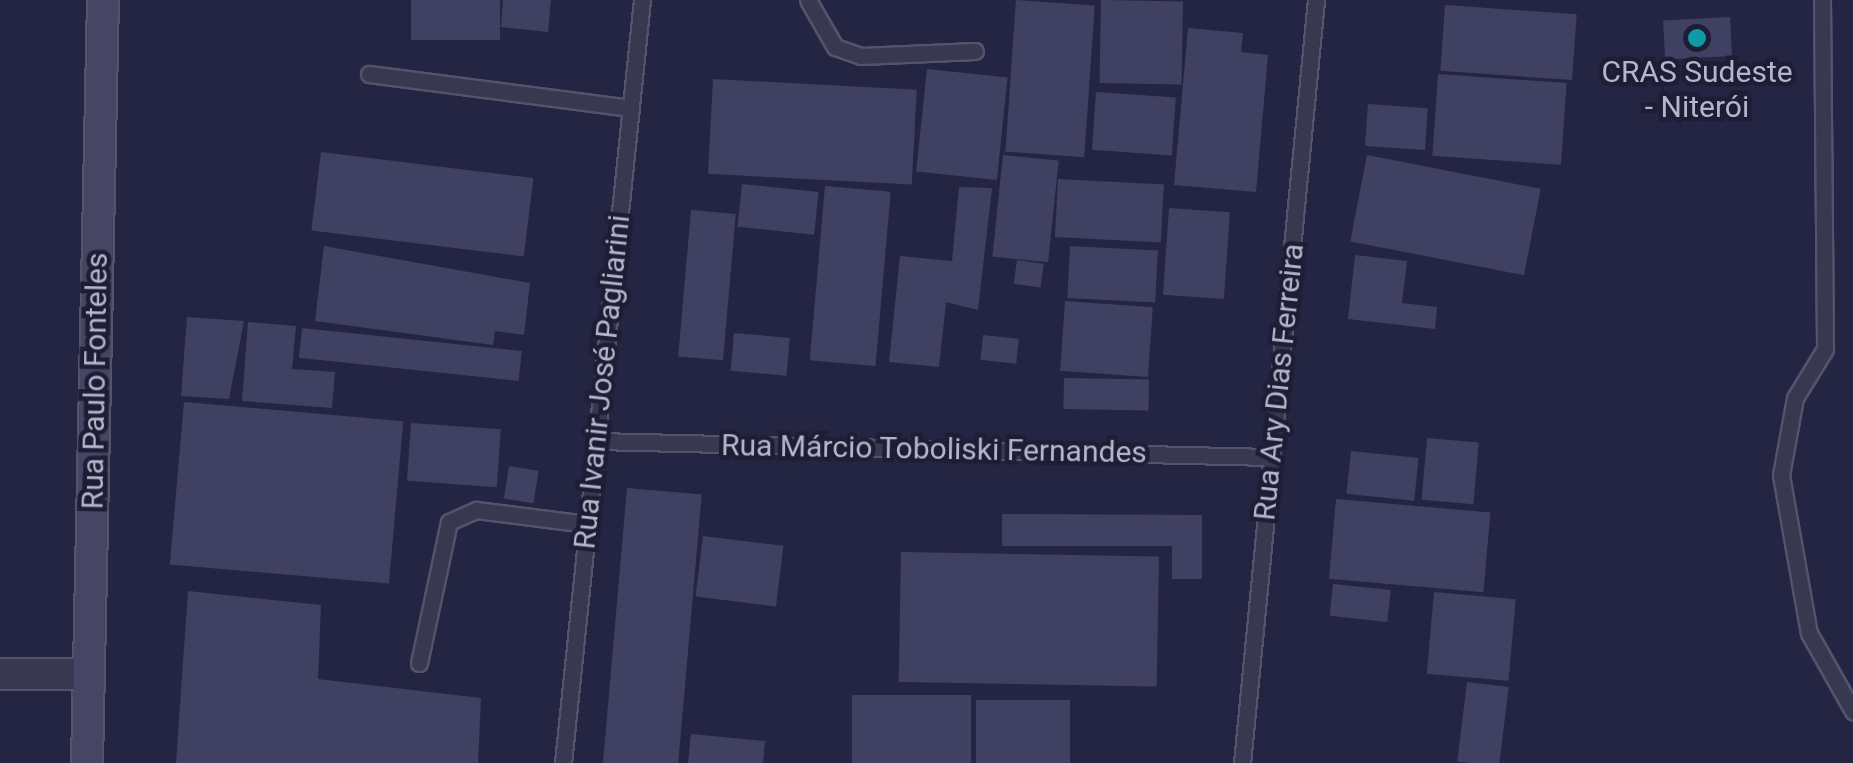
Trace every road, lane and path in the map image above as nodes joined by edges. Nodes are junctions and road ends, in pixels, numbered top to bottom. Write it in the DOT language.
graph roads {
  1 [pos="102,0"];
  2 [pos="642,0"];
  3 [pos="808,0"];
  4 [pos="1316,0"];
  5 [pos="1822,0"];
  6 [pos="974,51"];
  7 [pos="369,74"];
  8 [pos="630,108"];
  9 [pos="596,440"];
  10 [pos="1272,456"];
  11 [pos="588,524"];
  12 [pos="418,662"];
  13 [pos="0,674"];
  14 [pos="88,674"];
  15 [pos="1853,711"];
  16 [pos="87,763"];
  17 [pos="563,763"];
  18 [pos="1242,763"];
  1 -- 14 [label="street, Rua Paulo Fonteles"];
  2 -- 8 [label="lane, Rua Ivanir José Pagliarini"];
  3 -- 6 [label="lane"];
  4 -- 10 [label="lane, Rua Ary Dias Ferreira"];
  5 -- 15 [label="lane"];
  7 -- 8 [label="lane"];
  8 -- 9 [label="lane, Rua Ivanir José Pagliarini"];
  9 -- 10 [label="lane, Rua Márcio Toboliski Fernandes"];
  9 -- 11 [label="lane, Rua Ivanir José Pagliarini"];
  10 -- 18 [label="lane, Rua Ary Dias Ferreira"];
  11 -- 12 [label="lane"];
  11 -- 17 [label="lane, Rua Ivanir José Pagliarini"];
  13 -- 14 [label="street"];
  14 -- 16 [label="street, Rua Paulo Fonteles"];
}
